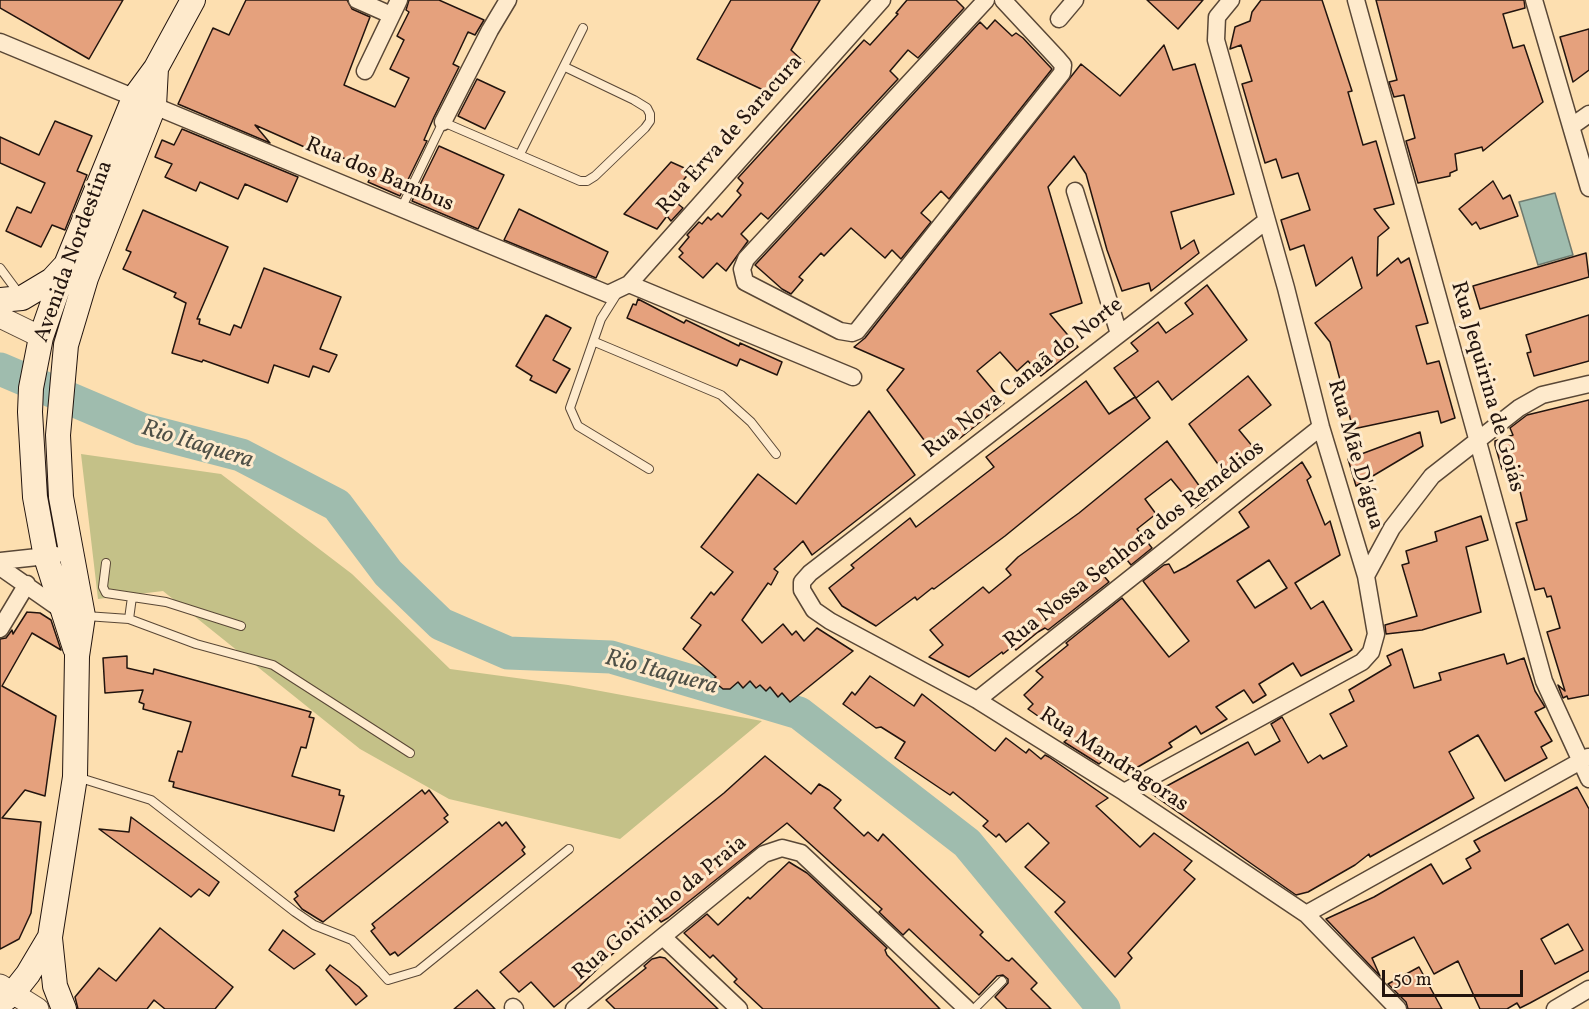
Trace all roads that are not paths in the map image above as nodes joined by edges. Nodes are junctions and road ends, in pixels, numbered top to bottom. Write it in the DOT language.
graph roads {
  1 [pos="193,0"];
  2 [pos="357,0"];
  3 [pos="508,0"];
  4 [pos="882,0"];
  5 [pos="986,0"];
  6 [pos="1003,0"];
  7 [pos="1074,0"];
  8 [pos="1231,0"];
  9 [pos="1356,0"];
  10 [pos="1534,0"];
  11 [pos="395,8"];
  12 [pos="1059,19"];
  13 [pos="583,28"];
  14 [pos="0,42"];
  15 [pos="565,67"];
  16 [pos="365,71"];
  17 [pos="144,102"];
  18 [pos="1589,114"];
  19 [pos="443,122"];
  20 [pos="1572,126"];
  21 [pos="520,154"];
  22 [pos="1589,188"];
  23 [pos="1075,190"];
  24 [pos="400,210"];
  25 [pos="1266,221"];
  26 [pos="66,265"];
  27 [pos="0,268"];
  28 [pos="619,290"];
  29 [pos="11,299"];
  30 [pos="0,317"];
  31 [pos="1119,334"];
  32 [pos="41,337"];
  33 [pos="595,342"];
  34 [pos="63,363"];
  35 [pos="853,377"];
  36 [pos="1589,384"];
  37 [pos="1321,427"];
  38 [pos="1477,441"];
  39 [pos="776,454"];
  40 [pos="649,469"];
  41 [pos="71,552"];
  42 [pos="46,556"];
  43 [pos="0,561"];
  44 [pos="106,563"];
  45 [pos="0,567"];
  46 [pos="810,573"];
  47 [pos="1365,576"];
  48 [pos="27,584"];
  49 [pos="132,597"];
  50 [pos="73,614"];
  51 [pos="129,619"];
  52 [pos="241,626"];
  53 [pos="0,629"];
  54 [pos="977,700"];
  55 [pos="410,753"];
  56 [pos="1584,759"];
  57 [pos="75,777"];
  58 [pos="1589,779"];
  59 [pos="1124,792"];
  60 [pos="569,849"];
  61 [pos="1306,914"];
  62 [pos="50,937"];
  63 [pos="663,937"];
  64 [pos="1002,981"];
  65 [pos="1589,989"];
  66 [pos="4,994"];
  67 [pos="38,1009"];
  68 [pos="64,1009"];
  69 [pos="574,1009"];
  70 [pos="739,1009"];
  71 [pos="967,1009"];
  72 [pos="974,1009"];
  73 [pos="1398,1009"];
  74 [pos="1555,1009"];
  1 -- 17 [label="main road, Avenida Nordestina"];
  2 -- 11 [label="street"];
  3 -- 19 [label="street"];
  4 -- 28 [label="street, Rua Erva de Saracura"];
  5 -- 6 [label="street"];
  7 -- 12 [label="street"];
  8 -- 25 [label="street, Rua Mãe D'água"];
  9 -- 38 [label="street, Rua Jequirina de Goiás"];
  10 -- 20 [label="street"];
  11 -- 16 [label="street"];
  13 -- 15 [label="lane"];
  14 -- 17 [label="street, Rua dos Bambus"];
  15 -- 21 [label="lane"];
  15 -- 21 [label="lane"];
  17 -- 24 [label="street, Rua dos Bambus"];
  17 -- 26 [label="main road, Avenida Nordestina"];
  17 -- 34 [label="main road, Avenida Nordestina"];
  18 -- 20 [label="street"];
  19 -- 21 [label="lane"];
  19 -- 24 [label="lane"];
  20 -- 22 [label="street"];
  23 -- 31 [label="street"];
  24 -- 28 [label="street, Rua dos Bambus"];
  25 -- 31 [label="street, Rua Nova Canaã do Norte"];
  25 -- 37 [label="street, Rua Mãe D'água"];
  26 -- 29 [label="main road"];
  26 -- 32 [label="main road, Avenida Nordestina"];
  27 -- 29 [label="lane"];
  28 -- 33 [label="lane"];
  28 -- 35 [label="street, Rua dos Bambus"];
  30 -- 32 [label="street"];
  31 -- 46 [label="street, Rua Nova Canaã do Norte"];
  32 -- 34 [label="main road"];
  32 -- 42 [label="main road, Avenida Nordestina"];
  33 -- 39 [label="lane"];
  33 -- 40 [label="lane"];
  34 -- 41 [label="main road, Avenida Nordestina"];
  36 -- 38 [label="street"];
  37 -- 47 [label="street, Rua Mãe D'água"];
  37 -- 54 [label="street, Rua Nossa Senhora dos Remédios"];
  38 -- 47 [label="street"];
  38 -- 56 [label="street, Rua Jequirina de Goiás"];
  41 -- 42 [label="street"];
  41 -- 50 [label="main road, Avenida Nordestina"];
  42 -- 43 [label="street"];
  42 -- 50 [label="main road, Avenida Nordestina"];
  44 -- 49 [label="lane"];
  45 -- 48 [label="street"];
  46 -- 54 [label="street, Rua Mandragoras"];
  47 -- 59 [label="street, Rua Mãe D'água"];
  48 -- 50 [label="street"];
  48 -- 53 [label="street"];
  49 -- 51 [label="lane"];
  49 -- 52 [label="lane"];
  50 -- 51 [label="lane"];
  50 -- 57 [label="main road, Avenida Nordestina"];
  51 -- 55 [label="lane"];
  54 -- 59 [label="street, Rua Mandragoras"];
  56 -- 58 [label="street, Rua Jequirina de Goiás"];
  56 -- 61 [label="street"];
  57 -- 60 [label="lane"];
  57 -- 62 [label="main road, Avenida Nordestina"];
  59 -- 61 [label="street, Rua Mandragoras"];
  61 -- 73 [label="street, Rua Mandragoras"];
  62 -- 66 [label="main road, Avenida Nordestina"];
  62 -- 68 [label="main road"];
  63 -- 69 [label="street, Rua Goivinho da Praia"];
  63 -- 70 [label="street"];
  63 -- 71 [label="street, Rua Goivinho da Praia"];
  64 -- 72 [label="lane"];
  65 -- 74 [label="street"];
  66 -- 67 [label="street"];
}
